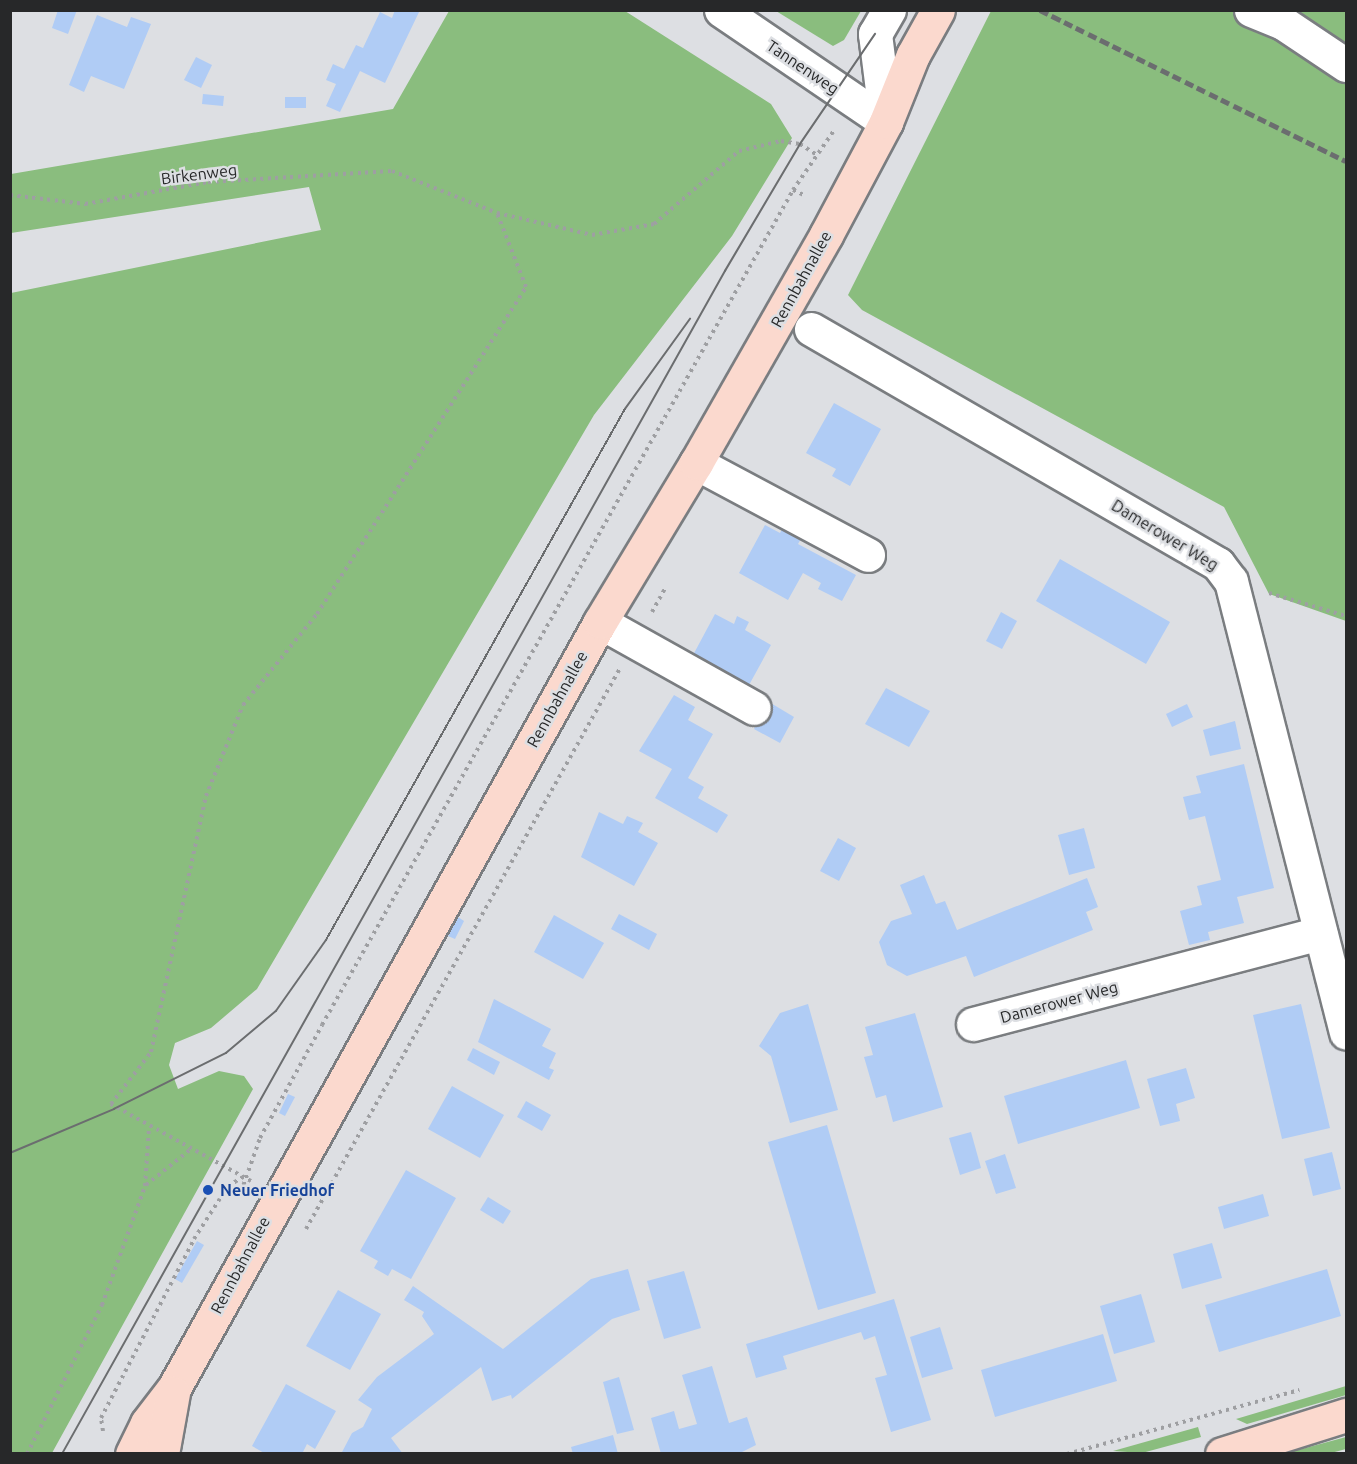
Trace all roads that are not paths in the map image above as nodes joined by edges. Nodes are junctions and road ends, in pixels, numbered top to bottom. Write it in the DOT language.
graph roads {
  1 [pos="721,10"];
  2 [pos="938,10"];
  3 [pos="1251,10"];
  4 [pos="882,22"];
  5 [pos="1347,65"];
  6 [pos="886,122"];
  7 [pos="811,329"];
  8 [pos="696,463"];
  9 [pos="868,555"];
  10 [pos="600,622"];
  11 [pos="754,708"];
  12 [pos="1320,933"];
  13 [pos="973,1024"];
  14 [pos="1347,1033"];
  15 [pos="174,1388"];
  16 [pos="1347,1415"];
  17 [pos="132,1454"];
  18 [pos="162,1454"];
  19 [pos="1222,1454"];
  1 -- 6 [label="street, Tannenweg"];
  2 -- 6 [label="main road, Rennbahnallee"];
  3 -- 5 [label="street"];
  4 -- 6 [label="street"];
  6 -- 8 [label="main road, Rennbahnallee"];
  7 -- 12 [label="street, Damerower Weg"];
  8 -- 9 [label="street"];
  8 -- 10 [label="main road, Rennbahnallee"];
  10 -- 11 [label="street"];
  10 -- 15 [label="main road, Rennbahnallee"];
  12 -- 13 [label="street, Damerower Weg"];
  12 -- 14 [label="street, Damerower Weg"];
  15 -- 17 [label="main road, Rennbahnallee"];
  15 -- 18 [label="main road, Rennbahnallee"];
  16 -- 19 [label="main road"];
}
